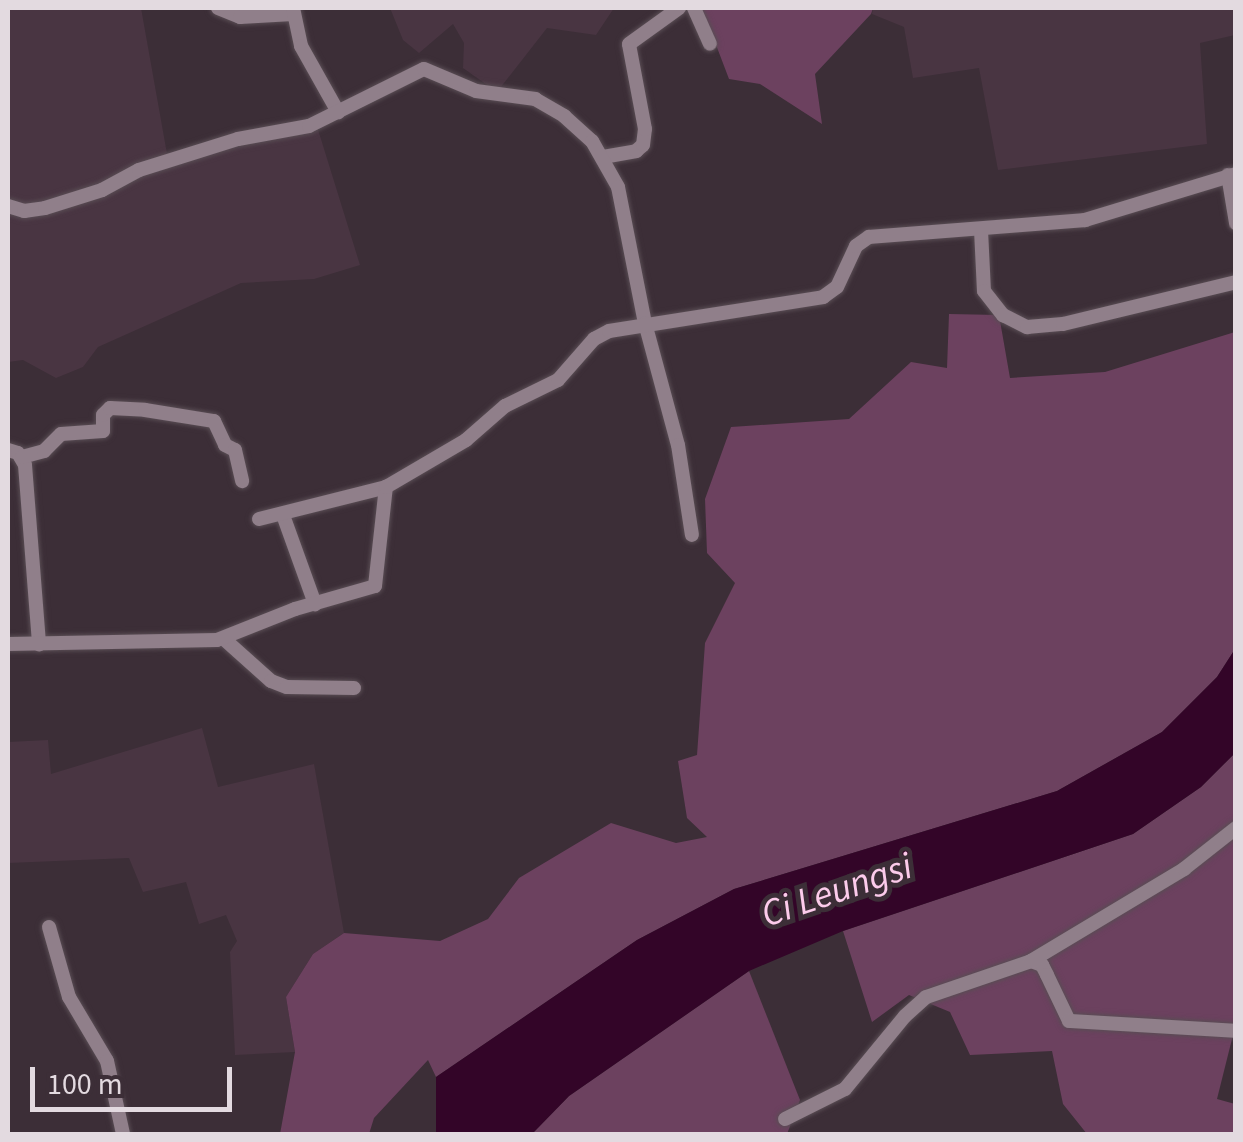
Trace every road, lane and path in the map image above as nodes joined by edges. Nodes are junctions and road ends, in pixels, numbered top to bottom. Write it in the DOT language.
graph roads {
  1 [pos="218,8"];
  2 [pos="679,8"];
  3 [pos="694,8"];
  4 [pos="293,11"];
  5 [pos="710,44"];
  6 [pos="338,112"];
  7 [pos="604,157"];
  8 [pos="1232,175"];
  9 [pos="8,206"];
  10 [pos="1236,223"];
  11 [pos="981,230"];
  12 [pos="1236,282"];
  13 [pos="644,323"];
  14 [pos="8,450"];
  15 [pos="22,457"];
  16 [pos="242,481"];
  17 [pos="386,487"];
  18 [pos="283,515"];
  19 [pos="259,520"];
  20 [pos="692,535"];
  21 [pos="315,604"];
  22 [pos="224,639"];
  23 [pos="8,644"];
  24 [pos="39,644"];
  25 [pos="354,688"];
  26 [pos="1236,828"];
  27 [pos="49,927"];
  28 [pos="1031,962"];
  29 [pos="1236,1031"];
  30 [pos="785,1119"];
  31 [pos="123,1134"];
  1 -- 4 [label="street"];
  2 -- 7 [label="street"];
  3 -- 5 [label="street"];
  4 -- 6 [label="street"];
  6 -- 7 [label="street"];
  6 -- 9 [label="street"];
  7 -- 13 [label="street"];
  8 -- 10 [label="street"];
  8 -- 11 [label="street"];
  11 -- 12 [label="street"];
  11 -- 13 [label="street"];
  13 -- 17 [label="street"];
  13 -- 20 [label="street"];
  14 -- 15 [label="street"];
  15 -- 16 [label="street"];
  15 -- 24 [label="street"];
  17 -- 18 [label="street"];
  17 -- 21 [label="street"];
  18 -- 19 [label="street"];
  18 -- 21 [label="street"];
  21 -- 22 [label="street"];
  22 -- 24 [label="street"];
  22 -- 25 [label="street"];
  23 -- 24 [label="street"];
  26 -- 28 [label="street"];
  27 -- 31 [label="street"];
  28 -- 29 [label="street"];
  28 -- 30 [label="street"];
}
